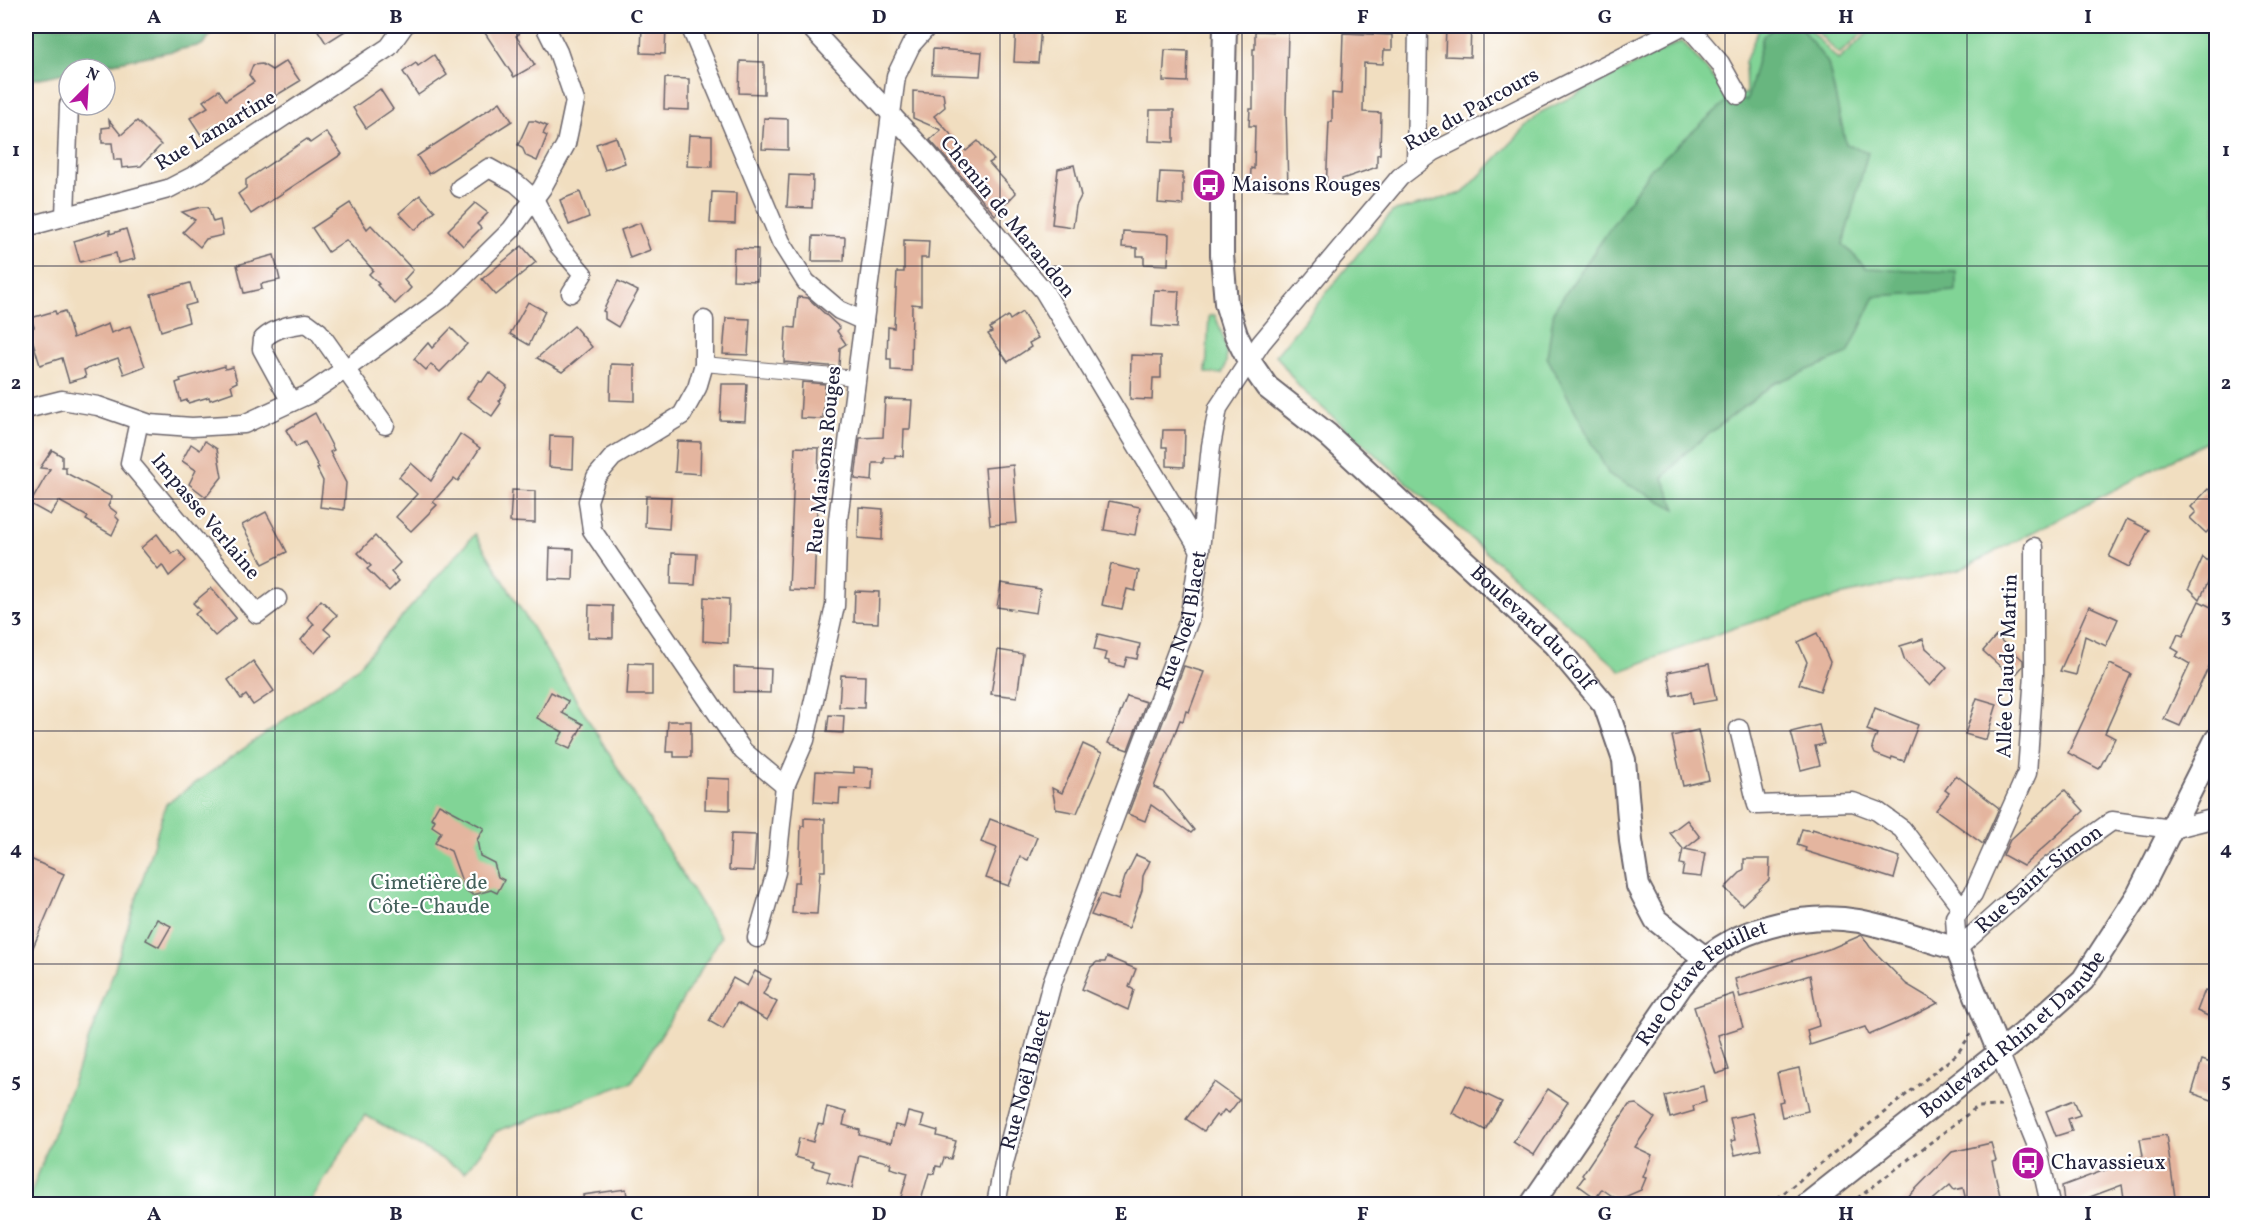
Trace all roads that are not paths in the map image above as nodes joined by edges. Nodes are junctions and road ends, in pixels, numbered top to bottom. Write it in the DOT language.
graph roads {
  1 [pos="404,26"];
  2 [pos="544,26"];
  3 [pos="690,26"];
  4 [pos="809,26"];
  5 [pos="928,26"];
  6 [pos="1226,26"];
  7 [pos="1418,26"];
  8 [pos="1682,26"];
  9 [pos="1688,26"];
  10 [pos="1738,95"];
  11 [pos="891,114"];
  12 [pos="69,117"];
  13 [pos="1416,165"];
  14 [pos="460,188"];
  15 [pos="534,199"];
  16 [pos="65,216"];
  17 [pos="26,228"];
  18 [pos="571,293"];
  19 [pos="704,320"];
  20 [pos="864,321"];
  21 [pos="1249,361"];
  22 [pos="704,364"];
  23 [pos="347,368"];
  24 [pos="856,378"];
  25 [pos="291,402"];
  26 [pos="26,409"];
  27 [pos="139,421"];
  28 [pos="386,425"];
  29 [pos="2034,547"];
  30 [pos="1200,550"];
  31 [pos="277,599"];
  32 [pos="1739,729"];
  33 [pos="2217,740"];
  34 [pos="785,786"];
  35 [pos="2217,818"];
  36 [pos="2172,829"];
  37 [pos="1962,908"];
  38 [pos="757,938"];
  39 [pos="1957,950"];
  40 [pos="1706,958"];
  41 [pos="1999,1052"];
  42 [pos="996,1204"];
  43 [pos="1532,1204"];
  44 [pos="1808,1204"];
  45 [pos="2050,1204"];
  1 -- 16 [label="street, Rue Lamartine"];
  2 -- 15 [label="street"];
  3 -- 20 [label="street"];
  4 -- 11 [label="street, Chemin de Marandon"];
  5 -- 11 [label="street, Rue Maisons Rouges"];
  6 -- 21 [label="street"];
  7 -- 13 [label="street"];
  8 -- 13 [label="street, Rue du Parcours"];
  9 -- 10 [label="street"];
  11 -- 20 [label="street, Rue Maisons Rouges"];
  11 -- 30 [label="street, Chemin de Marandon"];
  12 -- 16 [label="street"];
  13 -- 21 [label="street, Rue du Parcours"];
  14 -- 15 [label="street"];
  15 -- 18 [label="street"];
  15 -- 23 [label="street"];
  16 -- 17 [label="street, Rue Lamartine"];
  19 -- 22 [label="street"];
  20 -- 24 [label="street, Rue Maisons Rouges"];
  21 -- 30 [label="street, Rue Noël Blacet"];
  21 -- 40 [label="street, Boulevard du Golf"];
  22 -- 24 [label="street"];
  22 -- 34 [label="street"];
  23 -- 25 [label="street"];
  23 -- 25 [label="street"];
  23 -- 28 [label="street"];
  24 -- 34 [label="street, Rue Maisons Rouges"];
  25 -- 27 [label="street"];
  26 -- 27 [label="street"];
  27 -- 31 [label="street, Impasse Verlaine"];
  29 -- 37 [label="street, Allée Claude Martin"];
  30 -- 42 [label="street, Rue Noël Blacet"];
  32 -- 37 [label="street"];
  33 -- 36 [label="street"];
  34 -- 38 [label="street, Rue Maisons Rouges"];
  35 -- 36 [label="street"];
  36 -- 39 [label="street, Rue Saint-Simon"];
  36 -- 41 [label="street, Boulevard Rhin et Danube"];
  37 -- 39 [label="street, Allée Claude Martin"];
  39 -- 40 [label="street, Rue Octave Feuillet"];
  39 -- 41 [label="street"];
  40 -- 43 [label="street, Rue Octave Feuillet"];
  41 -- 44 [label="street, Boulevard Rhin et Danube"];
  41 -- 45 [label="street"];
}
